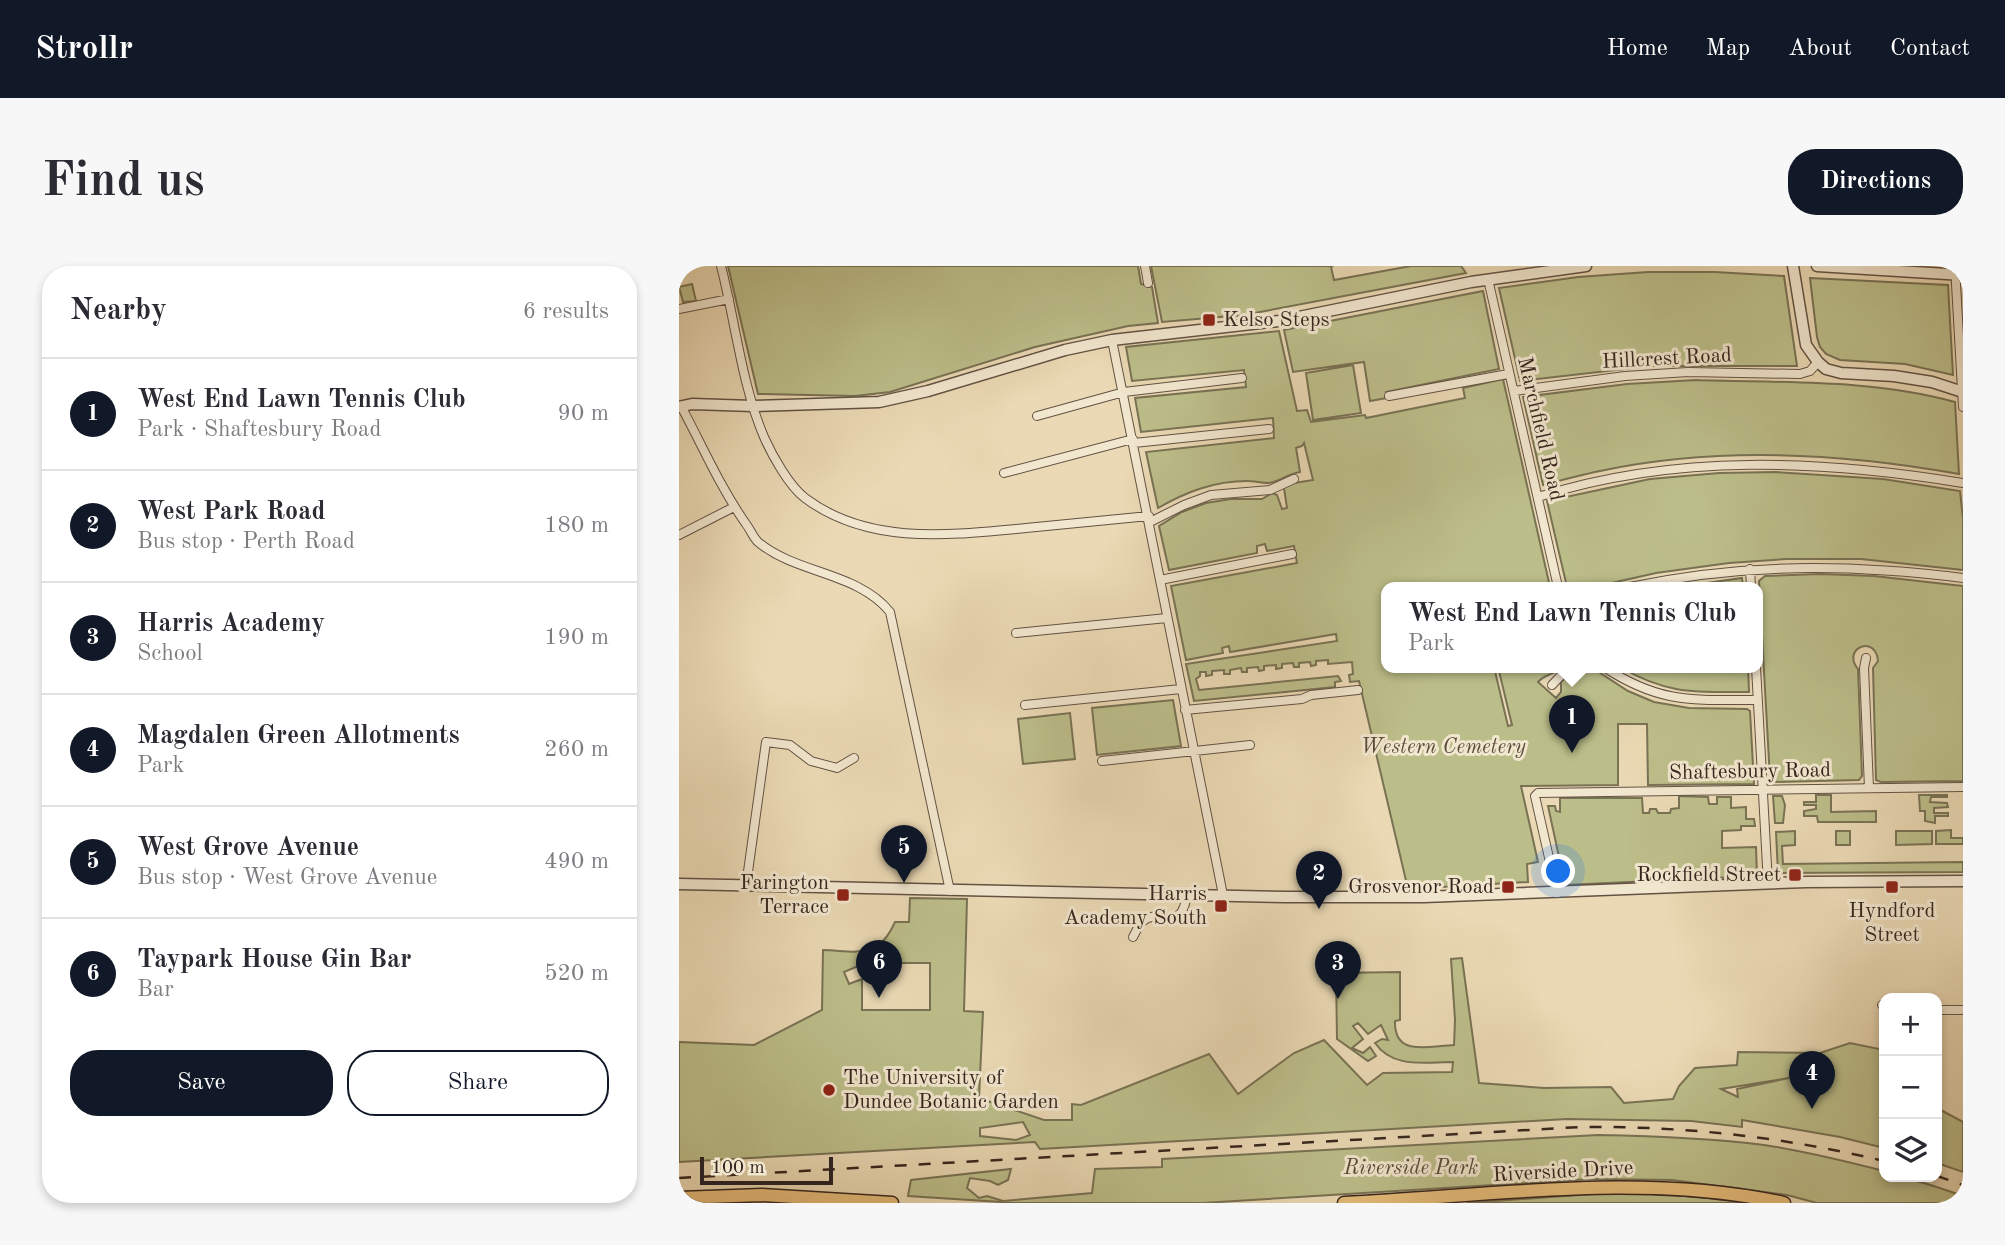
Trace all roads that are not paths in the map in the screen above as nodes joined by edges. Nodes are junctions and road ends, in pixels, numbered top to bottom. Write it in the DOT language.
graph roads {
  1 [pos="721,266"];
  2 [pos="1145,266"];
  3 [pos="1587,266"];
  4 [pos="1793,266"];
  5 [pos="1817,266"];
  6 [pos="1541,268"];
  7 [pos="1957,272"];
  8 [pos="1488,279"];
  9 [pos="1148,283"];
  10 [pos="729,299"];
  11 [pos="679,308"];
  12 [pos="1112,340"];
  13 [pos="1818,362"];
  14 [pos="1508,374"];
  15 [pos="1242,378"];
  16 [pos="1514,391"];
  17 [pos="1962,391"];
  18 [pos="1124,392"];
  19 [pos="1389,396"];
  20 [pos="680,406"];
  21 [pos="753,406"];
  22 [pos="1963,407"];
  23 [pos="1037,416"];
  24 [pos="1269,429"];
  25 [pos="1134,441"];
  26 [pos="1004,473"];
  27 [pos="1294,479"];
  28 [pos="1963,483"];
  29 [pos="1538,496"];
  30 [pos="734,507"];
  31 [pos="1149,519"];
  32 [pos="679,535"];
  33 [pos="1292,554"];
  34 [pos="1750,569"];
  35 [pos="1963,578"];
  36 [pos="1160,580"];
  37 [pos="1557,582"];
  38 [pos="1663,582"];
  39 [pos="1751,582"];
  40 [pos="1167,618"];
  41 [pos="1016,633"];
  42 [pos="1866,658"];
  43 [pos="1563,673"];
  44 [pos="1614,673"];
  45 [pos="1756,673"];
  46 [pos="1552,685"];
  47 [pos="1181,689"];
  48 [pos="1358,690"];
  49 [pos="1758,700"];
  50 [pos="1025,705"];
  51 [pos="1185,710"];
  52 [pos="1250,745"];
  53 [pos="1194,751"];
  54 [pos="854,758"];
  55 [pos="1102,761"];
  56 [pos="1963,787"];
  57 [pos="1868,788"];
  58 [pos="1763,789"];
  59 [pos="1963,881"];
  60 [pos="679,884"];
  61 [pos="1768,884"];
  62 [pos="746,886"];
  63 [pos="950,891"];
  64 [pos="1562,892"];
  65 [pos="1189,894"];
  66 [pos="1223,895"];
  67 [pos="1133,937"];
  68 [pos="1942,1010"];
  69 [pos="1963,1010"];
  70 [pos="679,1198"];
  71 [pos="892,1203"];
  72 [pos="1344,1203"];
  73 [pos="1784,1203"];
  1 -- 10 [label="street"];
  2 -- 9 [label="street"];
  3 -- 6 [label="street"];
  4 -- 13 [label="street"];
  5 -- 7 [label="street"];
  6 -- 8 [label="street"];
  7 -- 17 [label="street"];
  8 -- 12 [label="street"];
  8 -- 14 [label="street, Marchfield Road"];
  10 -- 11 [label="street"];
  10 -- 21 [label="street"];
  12 -- 18 [label="street"];
  12 -- 21 [label="street"];
  13 -- 16 [label="street, Hillcrest Road"];
  13 -- 17 [label="street"];
  14 -- 16 [label="street, Marchfield Road"];
  14 -- 19 [label="street"];
  15 -- 18 [label="street"];
  16 -- 29 [label="street, Marchfield Road"];
  17 -- 22 [label="street"];
  18 -- 23 [label="street"];
  18 -- 25 [label="street"];
  20 -- 21 [label="street"];
  20 -- 30 [label="street"];
  21 -- 31 [label="street"];
  24 -- 25 [label="street"];
  25 -- 26 [label="street"];
  25 -- 31 [label="street"];
  27 -- 31 [label="street"];
  28 -- 29 [label="street"];
  29 -- 37 [label="street, Marchfield Road"];
  30 -- 32 [label="street"];
  30 -- 63 [label="street"];
  31 -- 36 [label="street"];
  33 -- 36 [label="street"];
  34 -- 35 [label="street"];
  34 -- 38 [label="street"];
  34 -- 39 [label="street"];
  36 -- 40 [label="street"];
  40 -- 41 [label="street"];
  40 -- 47 [label="street"];
  42 -- 57 [label="street"];
  43 -- 46 [label="street"];
  44 -- 49 [label="street"];
  45 -- 49 [label="street"];
  47 -- 50 [label="street"];
  47 -- 51 [label="street"];
  48 -- 51 [label="street"];
  49 -- 58 [label="street"];
  51 -- 53 [label="street"];
  52 -- 53 [label="street"];
  53 -- 55 [label="street"];
  53 -- 66 [label="street"];
  54 -- 62 [label="street"];
  56 -- 57 [label="street, Shaftesbury Road"];
  57 -- 58 [label="street, Shaftesbury Road"];
  58 -- 61 [label="street"];
  58 -- 64 [label="street, Shaftesbury Road"];
  59 -- 61 [label="street"];
  60 -- 62 [label="street"];
  61 -- 64 [label="street"];
  62 -- 63 [label="street"];
  63 -- 65 [label="street"];
  64 -- 66 [label="street"];
  65 -- 66 [label="street"];
  65 -- 67 [label="street"];
  68 -- 69 [label="street"];
  70 -- 71 [label="main road"];
  72 -- 73 [label="main road, Riverside Drive"];
}
